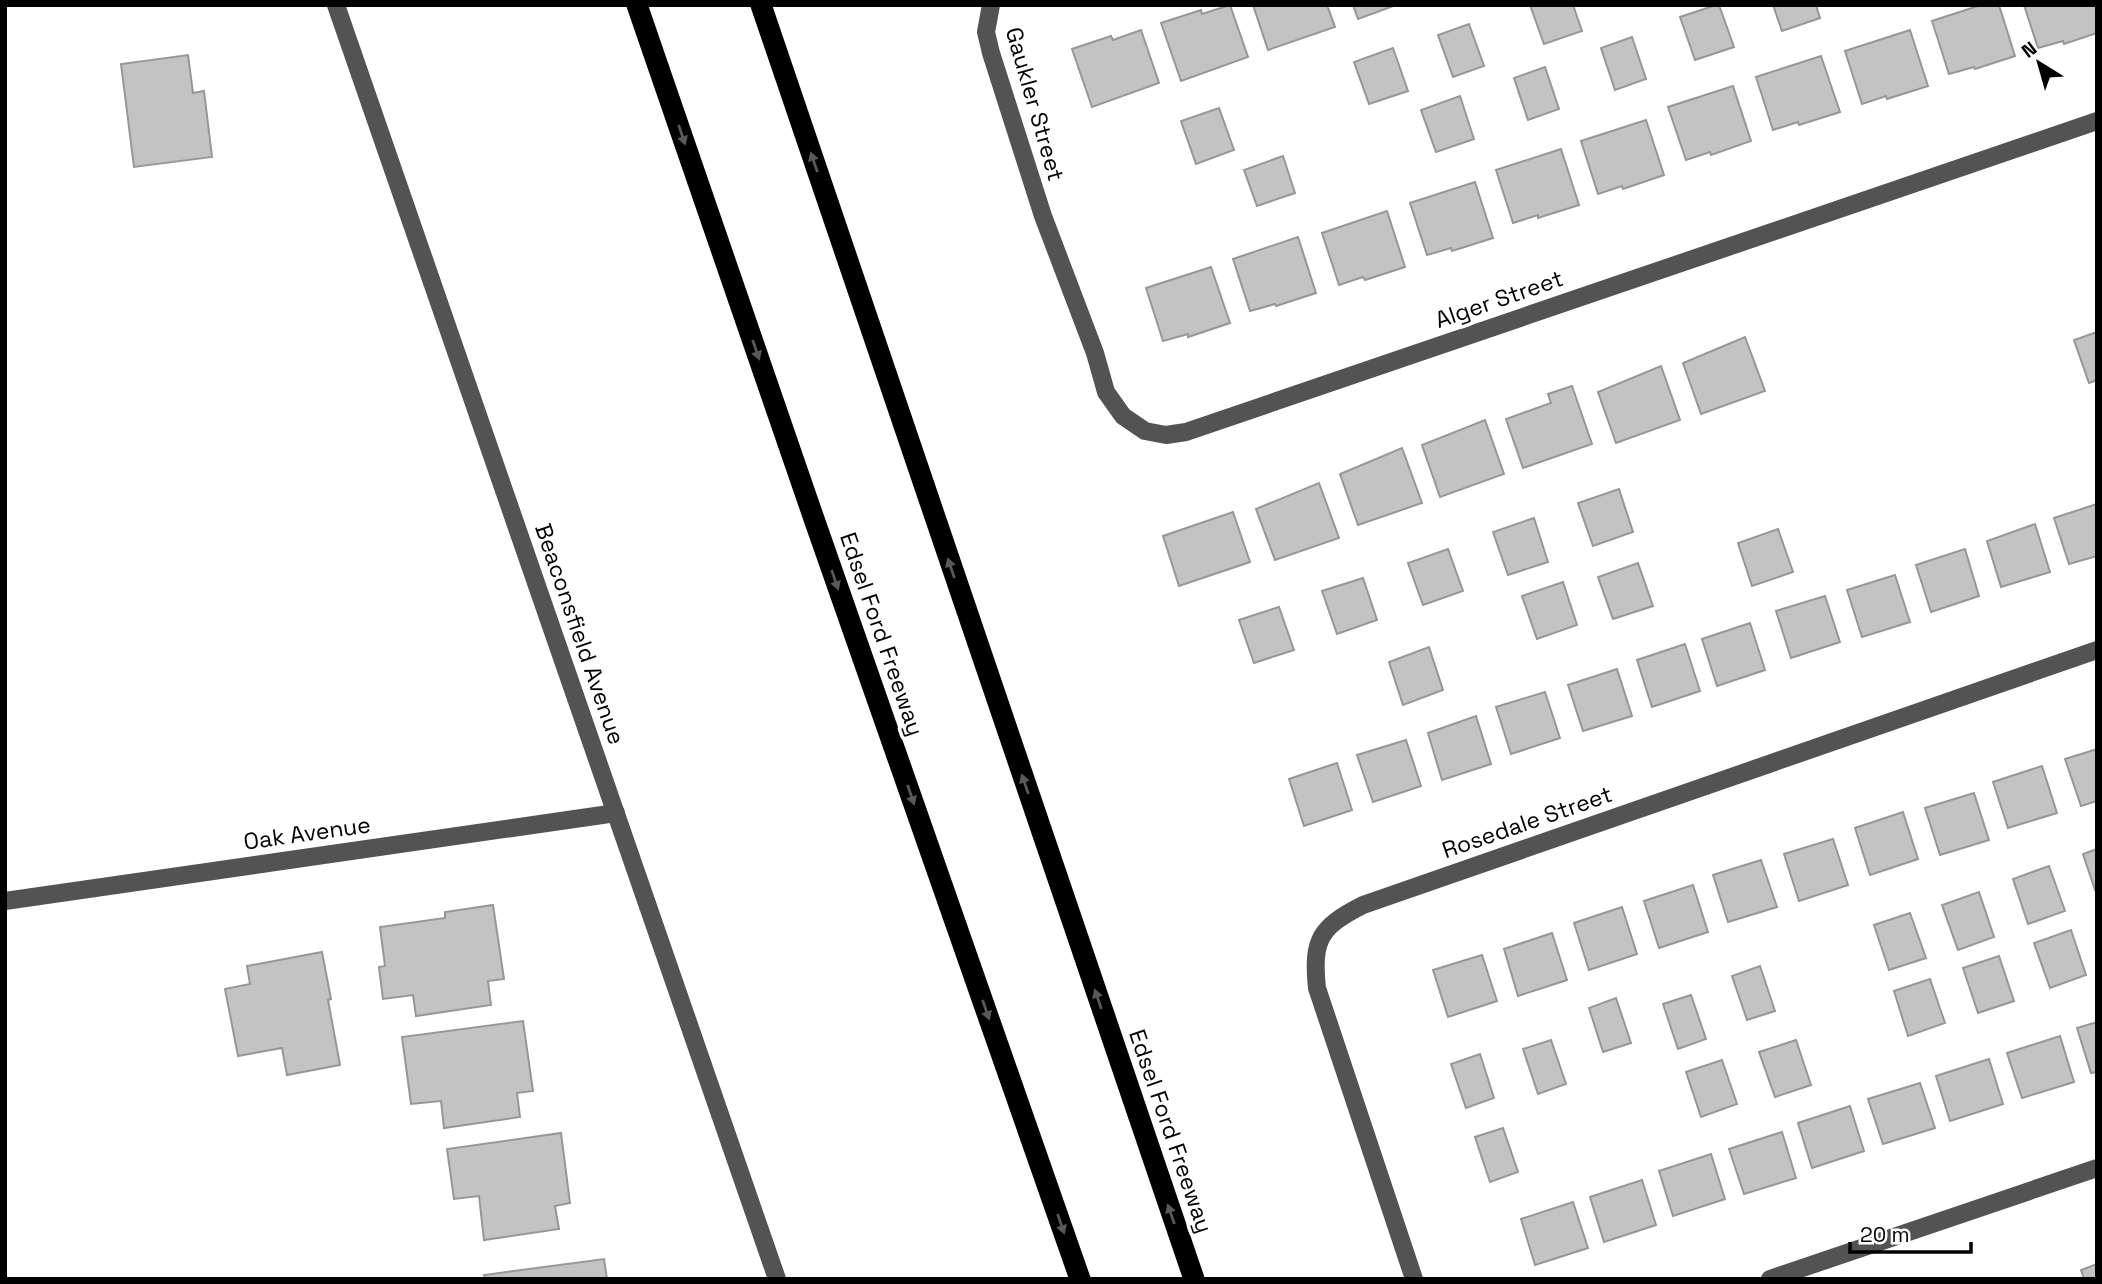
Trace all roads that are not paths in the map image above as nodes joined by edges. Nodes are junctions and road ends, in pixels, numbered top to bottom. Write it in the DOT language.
graph roads {
  1 [pos="336,5"];
  2 [pos="626,5"];
  3 [pos="637,5"];
  4 [pos="761,5"];
  5 [pos="991,5"];
  6 [pos="660,70"];
  7 [pos="2097,121"];
  8 [pos="1043,216"];
  9 [pos="2097,650"];
  10 [pos="616,813"];
  11 [pos="5,901"];
  12 [pos="2097,1168"];
  13 [pos="777,1279"];
  14 [pos="1080,1279"];
  15 [pos="1194,1279"];
  16 [pos="1414,1279"];
  17 [pos="1770,1279"];
  1 -- 10 [label="street, Beaconsfield Avenue"];
  2 -- 6 [label="highway"];
  3 -- 6 [label="highway, Edsel Ford Freeway"];
  15 -- 4 [label="highway, Edsel Ford Freeway, one-way"];
  5 -- 8 [label="street, Gaukler Street"];
  6 -- 14 [label="highway, Edsel Ford Freeway, one-way"];
  7 -- 8 [label="street, Alger Street"];
  9 -- 16 [label="street, Rosedale Street"];
  10 -- 11 [label="street, Oak Avenue"];
  10 -- 13 [label="street, Beaconsfield Avenue"];
  12 -- 17 [label="street"];
}
